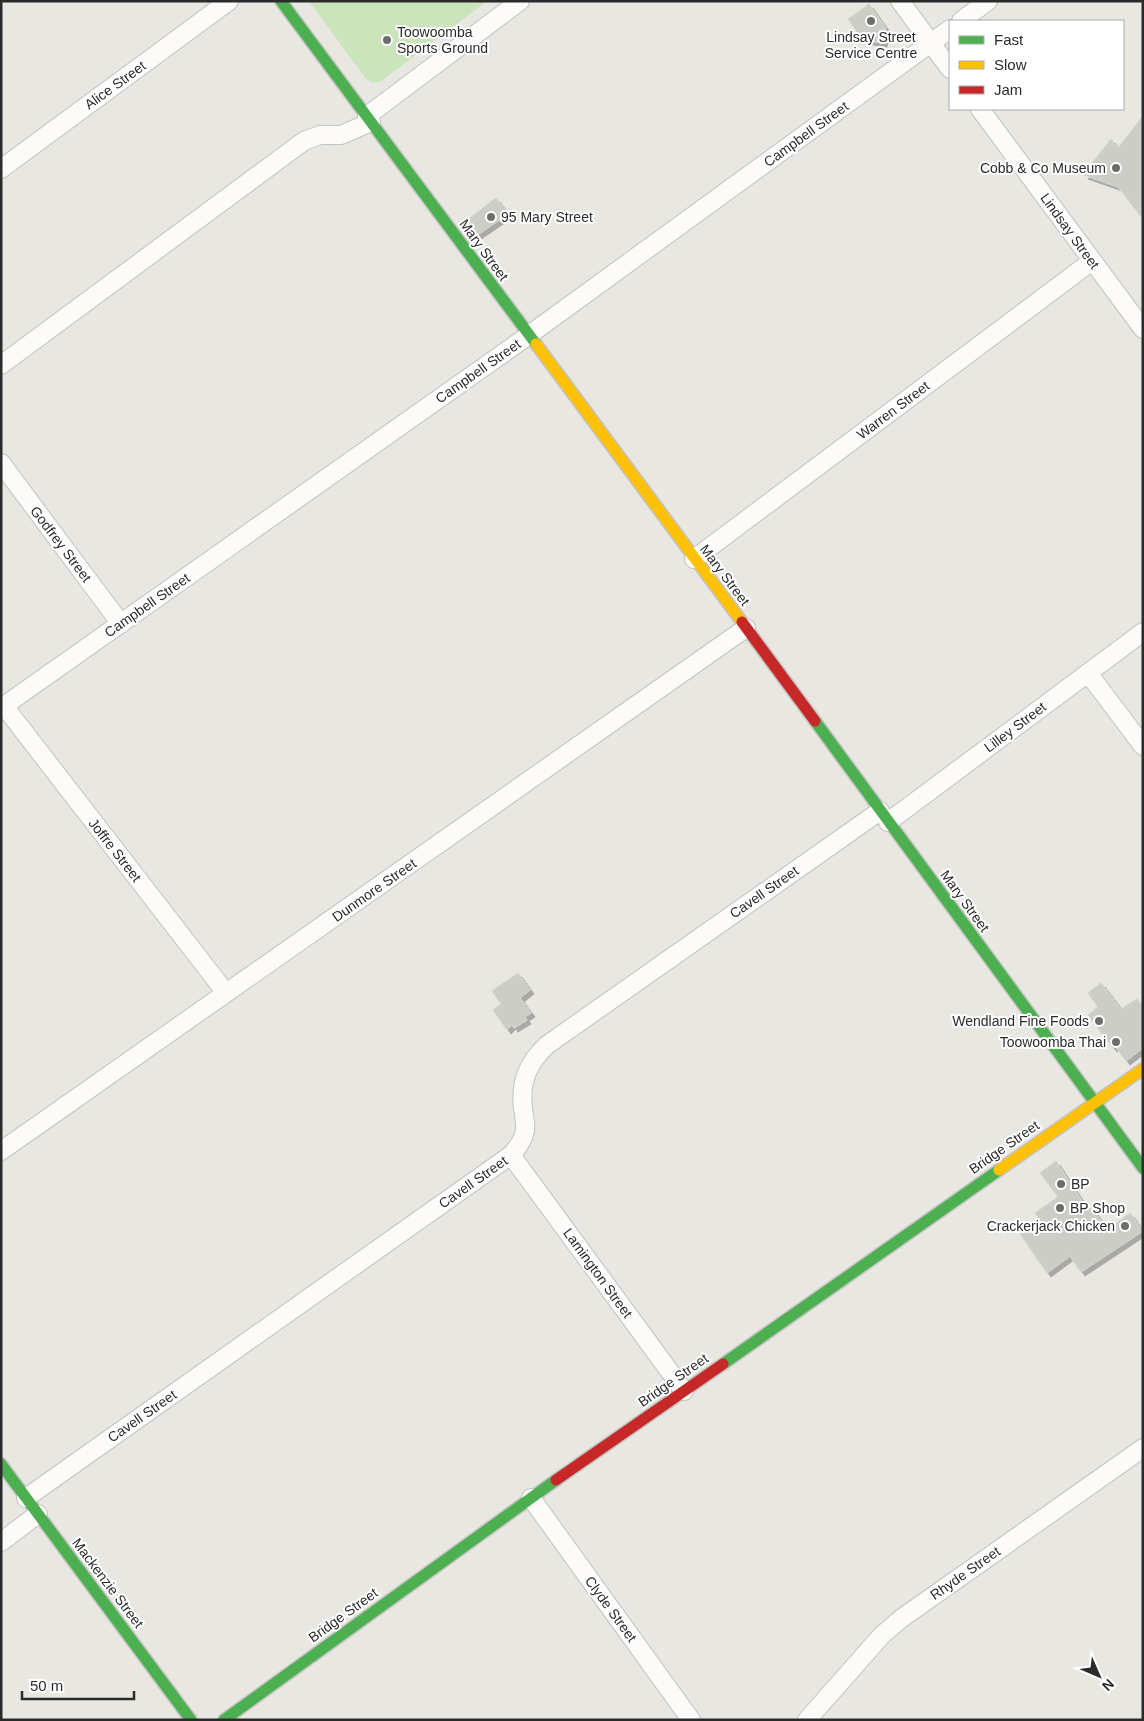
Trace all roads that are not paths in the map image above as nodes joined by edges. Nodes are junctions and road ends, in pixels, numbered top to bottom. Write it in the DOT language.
graph roads {
  1 [pos="229,1"];
  2 [pos="281,1"];
  3 [pos="520,1"];
  4 [pos="900,1"];
  5 [pos="988,1"];
  6 [pos="961,20"];
  7 [pos="949,30"];
  8 [pos="931,42"];
  9 [pos="949,68"];
  10 [pos="981,110"];
  11 [pos="369,119"];
  12 [pos="1,169"];
  13 [pos="1092,261"];
  14 [pos="1143,330"];
  15 [pos="529,336"];
  16 [pos="1,365"];
  17 [pos="1,463"];
  18 [pos="694,559"];
  19 [pos="121,624"];
  20 [pos="746,628"];
  21 [pos="1143,632"];
  22 [pos="1088,673"];
  23 [pos="2,707"];
  24 [pos="1143,746"];
  25 [pos="884,816"];
  26 [pos="226,993"];
  27 [pos="1143,1070"];
  28 [pos="1094,1102"];
  29 [pos="1,1151"];
  30 [pos="511,1155"];
  31 [pos="1143,1168"];
  32 [pos="684,1391"];
  33 [pos="1143,1448"];
  34 [pos="1,1464"];
  35 [pos="26,1498"];
  36 [pos="531,1498"];
  37 [pos="38,1514"];
  38 [pos="1,1542"];
  39 [pos="196,1719"];
  40 [pos="224,1720"];
  41 [pos="691,1720"];
  42 [pos="807,1720"];
  1 -- 12 [label="street, Alice Street"];
  2 -- 11 [label="street, Mary Street"];
  3 -- 11 [label="street"];
  4 -- 8 [label="street"];
  5 -- 6 [label="street"];
  7 -- 8 [label="street, Campbell Street"];
  8 -- 9 [label="street"];
  8 -- 15 [label="street, Campbell Street"];
  10 -- 13 [label="street, Lindsay Street"];
  11 -- 15 [label="street, Mary Street"];
  11 -- 16 [label="street"];
  13 -- 14 [label="street, Lindsay Street"];
  13 -- 18 [label="street, Warren Street"];
  15 -- 18 [label="street, Mary Street"];
  15 -- 19 [label="street, Campbell Street"];
  17 -- 19 [label="street, Godfrey Street"];
  18 -- 20 [label="street, Mary Street"];
  19 -- 23 [label="street, Campbell Street"];
  20 -- 25 [label="street, Mary Street"];
  20 -- 26 [label="street, Dunmore Street"];
  21 -- 22 [label="street, Lilley Street"];
  22 -- 24 [label="street"];
  22 -- 25 [label="street, Lilley Street"];
  23 -- 26 [label="street, Joffre Street"];
  25 -- 28 [label="street, Mary Street"];
  25 -- 30 [label="street, Cavell Street"];
  26 -- 29 [label="street, Dunmore Street"];
  27 -- 28 [label="street, Bridge Street"];
  28 -- 31 [label="street, Mary Street"];
  28 -- 32 [label="street, Bridge Street"];
  30 -- 32 [label="street, Lamington Street"];
  30 -- 35 [label="street, Cavell Street"];
  32 -- 36 [label="street, Bridge Street"];
  33 -- 42 [label="street, Rhyde Street"];
  34 -- 35 [label="street, Mackenzie Street"];
  35 -- 37 [label="street, Mackenzie Street"];
  36 -- 40 [label="street, Bridge Street"];
  36 -- 41 [label="street, Clyde Street"];
  37 -- 38 [label="street"];
  37 -- 39 [label="street, Mackenzie Street"];
}
